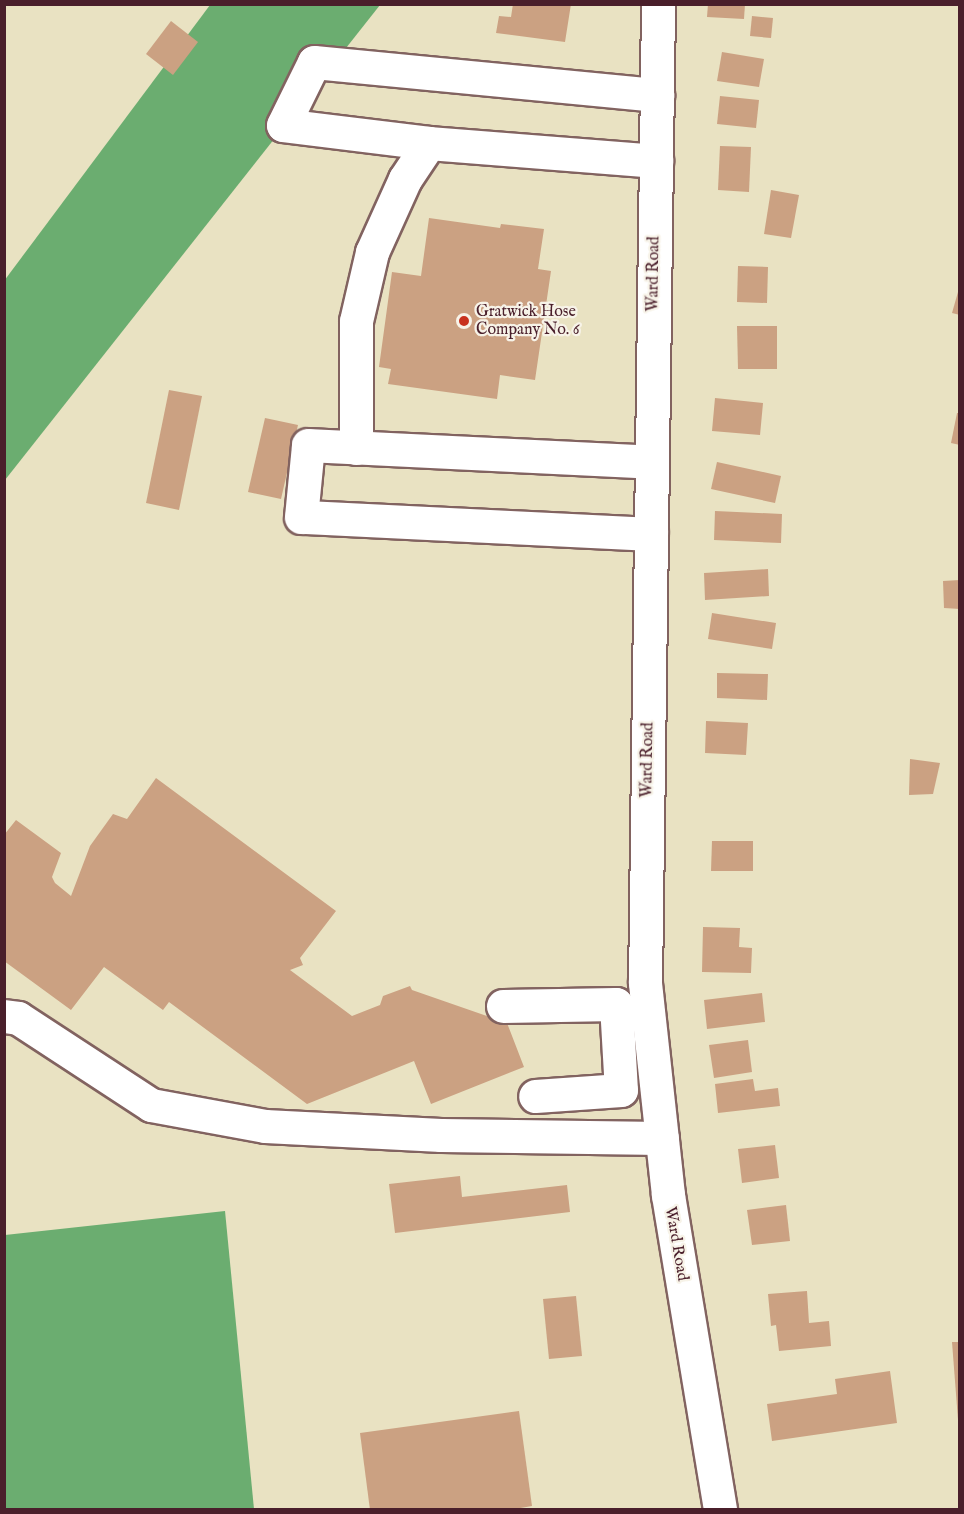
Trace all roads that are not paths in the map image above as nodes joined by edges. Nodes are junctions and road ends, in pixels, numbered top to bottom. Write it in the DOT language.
graph roads {
  1 [pos="658,4"];
  2 [pos="657,95"];
  3 [pos="429,143"];
  4 [pos="656,161"];
  5 [pos="356,448"];
  6 [pos="651,462"];
  7 [pos="651,534"];
  8 [pos="632,1004"];
  9 [pos="503,1006"];
  10 [pos="4,1016"];
  11 [pos="656,1089"];
  12 [pos="621,1090"];
  13 [pos="536,1096"];
  14 [pos="628,1137"];
  15 [pos="662,1138"];
  16 [pos="720,1509"];
  1 -- 2 [label="main road, Ward Road"];
  2 -- 3 [label="main road"];
  2 -- 4 [label="main road, Ward Road"];
  3 -- 4 [label="main road"];
  3 -- 5 [label="main road"];
  4 -- 6 [label="main road, Ward Road"];
  5 -- 6 [label="main road"];
  5 -- 7 [label="main road"];
  6 -- 7 [label="main road, Ward Road"];
  7 -- 8 [label="main road, Ward Road"];
  8 -- 9 [label="main road"];
  8 -- 11 [label="main road, Ward Road"];
  8 -- 12 [label="main road"];
  10 -- 14 [label="main road"];
  11 -- 12 [label="main road"];
  11 -- 15 [label="main road, Ward Road"];
  12 -- 13 [label="main road"];
  12 -- 14 [label="main road"];
  14 -- 15 [label="main road"];
  15 -- 16 [label="main road, Ward Road"];
}
